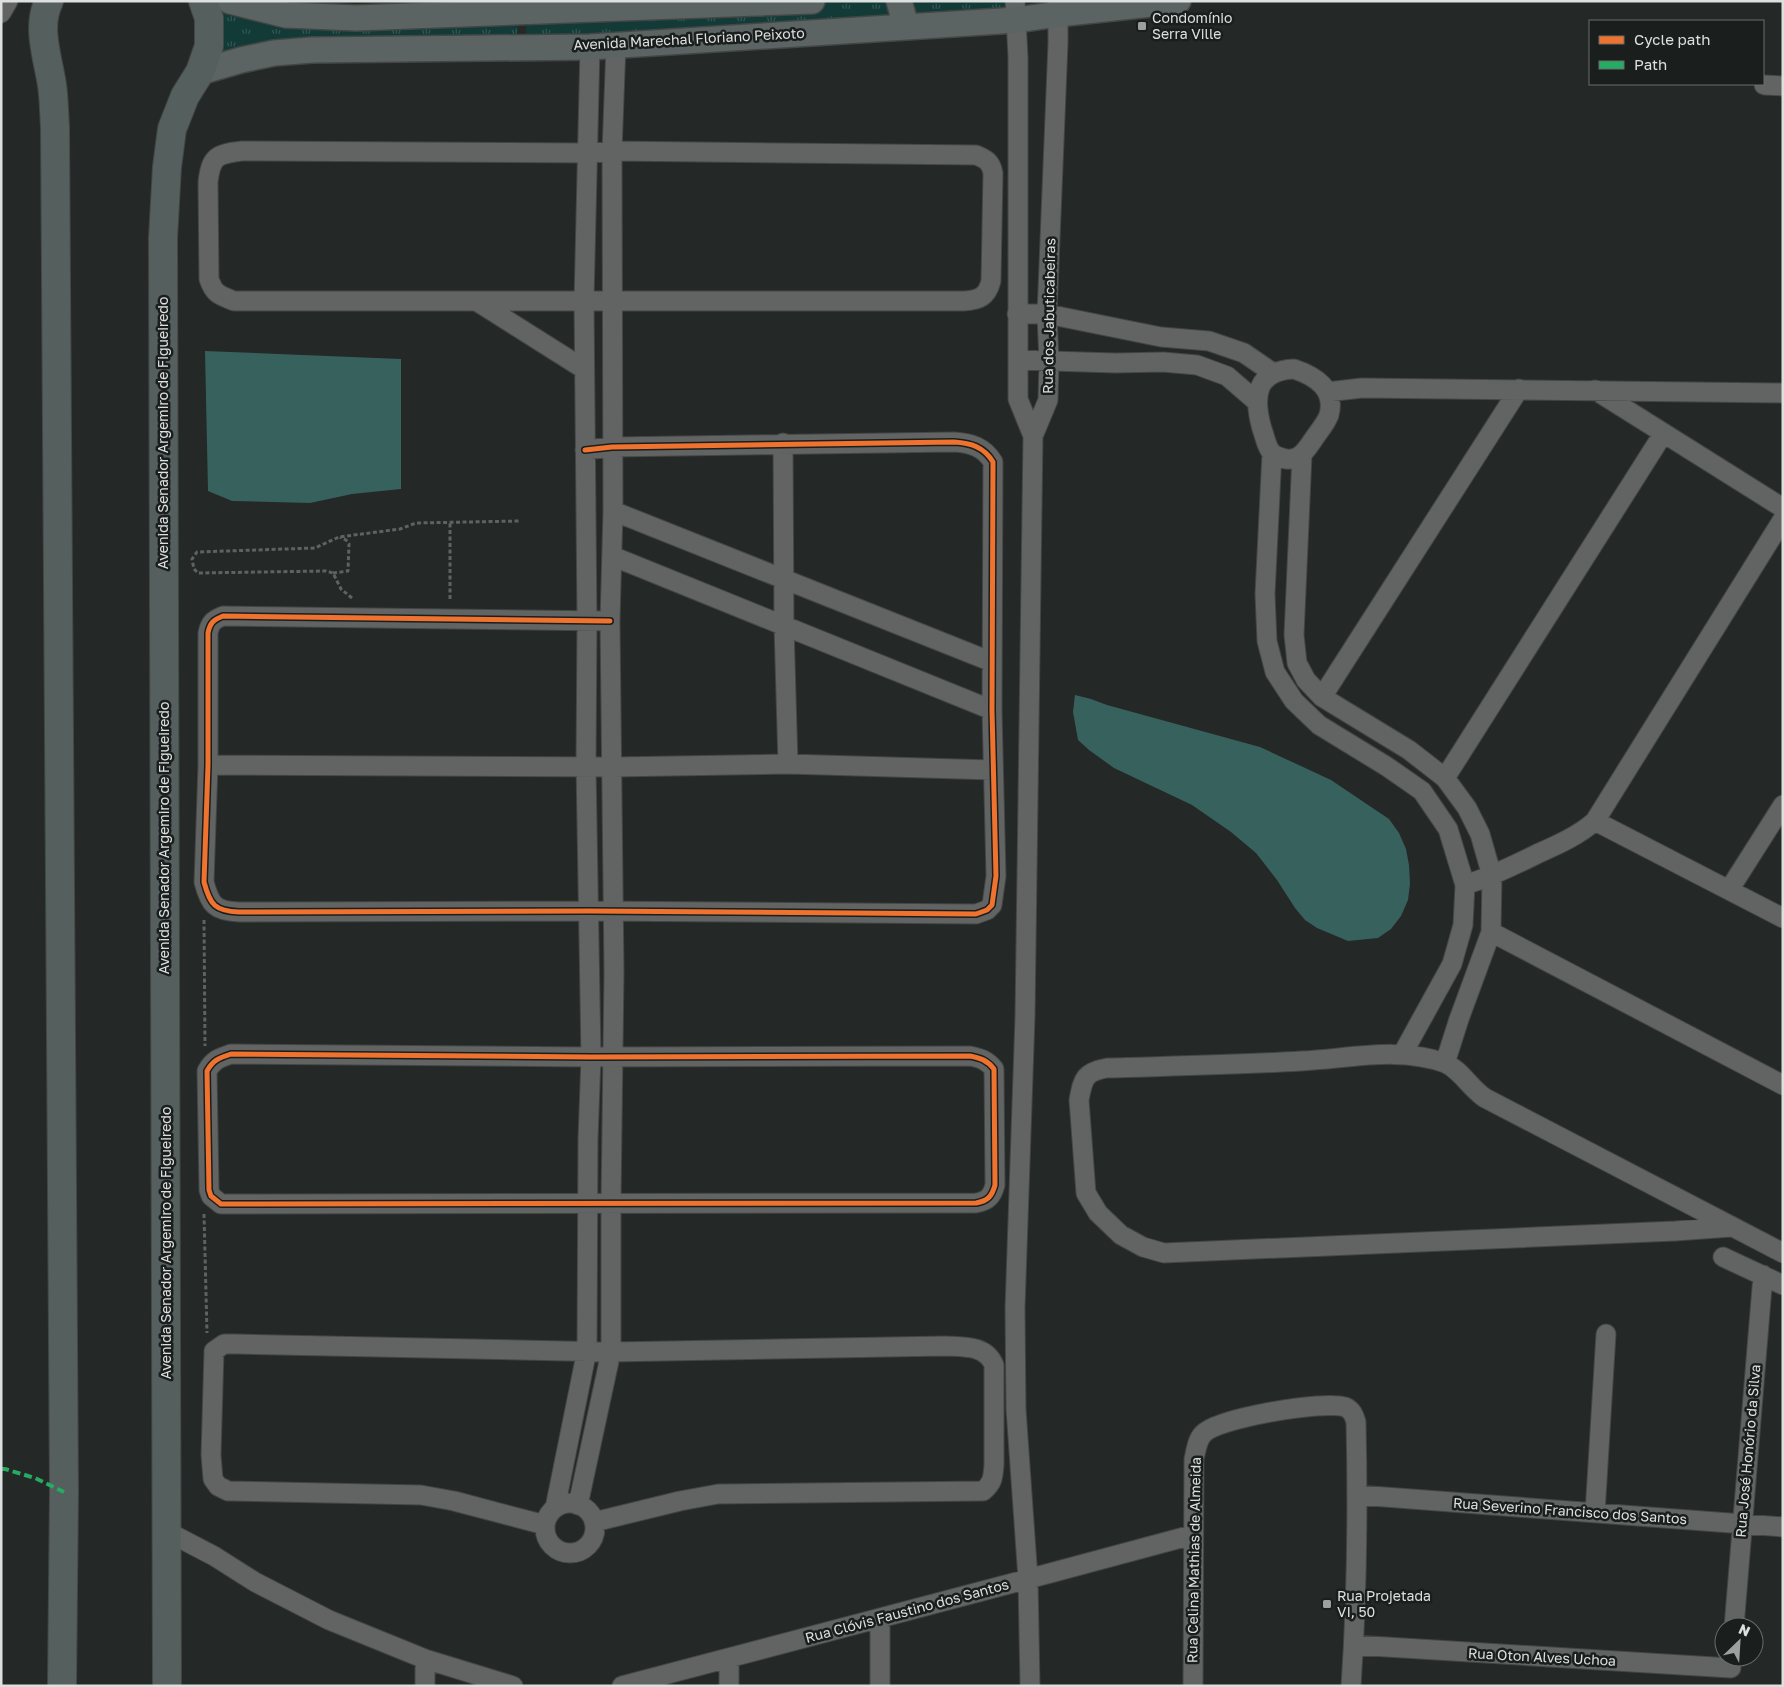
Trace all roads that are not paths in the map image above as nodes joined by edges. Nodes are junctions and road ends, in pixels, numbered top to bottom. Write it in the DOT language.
graph roads {
  1 [pos="8,1"];
  2 [pos="49,1"];
  3 [pos="203,1"];
  4 [pos="230,1"];
  5 [pos="812,1"];
  6 [pos="899,1"];
  7 [pos="1178,1"];
  8 [pos="1058,8"];
  9 [pos="1016,11"];
  10 [pos="523,12"];
  11 [pos="1,13"];
  12 [pos="906,26"];
  13 [pos="616,45"];
  14 [pos="590,46"];
  15 [pos="521,47"];
  16 [pos="200,72"];
  17 [pos="612,151"];
  18 [pos="589,153"];
  19 [pos="584,301"];
  20 [pos="612,301"];
  21 [pos="478,302"];
  22 [pos="1017,314"];
  23 [pos="1047,314"];
  24 [pos="1018,360"];
  25 [pos="1049,362"];
  26 [pos="584,369"];
  27 [pos="1273,373"];
  28 [pos="1519,389"];
  29 [pos="1596,390"];
  30 [pos="1327,392"];
  31 [pos="1783,393"];
  32 [pos="1256,400"];
  33 [pos="1663,434"];
  34 [pos="1033,436"];
  35 [pos="783,444"];
  36 [pos="612,447"];
  37 [pos="585,450"];
  38 [pos="1272,453"];
  39 [pos="1302,455"];
  40 [pos="1783,508"];
  41 [pos="613,511"];
  42 [pos="1783,519"];
  43 [pos="612,556"];
  44 [pos="783,580"];
  45 [pos="587,621"];
  46 [pos="610,621"];
  47 [pos="784,626"];
  48 [pos="992,662"];
  49 [pos="1322,697"];
  50 [pos="992,710"];
  51 [pos="788,764"];
  52 [pos="208,765"];
  53 [pos="586,766"];
  54 [pos="612,767"];
  55 [pos="993,770"];
  56 [pos="1445,778"];
  57 [pos="1783,805"];
  58 [pos="1595,821"];
  59 [pos="1492,876"];
  60 [pos="1465,885"];
  61 [pos="1728,890"];
  62 [pos="589,911"];
  63 [pos="614,912"];
  64 [pos="1783,918"];
  65 [pos="1490,932"];
  66 [pos="1403,1054"];
  67 [pos="591,1057"];
  68 [pos="613,1057"];
  69 [pos="1445,1063"];
  70 [pos="1783,1085"];
  71 [pos="587,1203"];
  72 [pos="611,1203"];
  73 [pos="1731,1227"];
  74 [pos="1783,1253"];
  75 [pos="1723,1257"];
  76 [pos="1762,1275"];
  77 [pos="1783,1285"];
  78 [pos="1606,1334"];
  79 [pos="587,1350"];
  80 [pos="611,1352"];
  81 [pos="1358,1495"];
  82 [pos="578,1505"];
  83 [pos="555,1508"];
  84 [pos="1595,1513"];
  85 [pos="594,1522"];
  86 [pos="1742,1524"];
  87 [pos="545,1525"];
  88 [pos="1783,1527"];
  89 [pos="166,1530"];
  90 [pos="1192,1535"];
  91 [pos="1028,1580"];
  92 [pos="1735,1617"];
  93 [pos="880,1619"];
  94 [pos="1354,1645"];
  95 [pos="729,1658"];
  96 [pos="425,1659"];
  97 [pos="1730,1670"];
  98 [pos="62,1686"];
  99 [pos="167,1686"];
  100 [pos="425,1686"];
  101 [pos="513,1686"];
  102 [pos="622,1686"];
  103 [pos="729,1686"];
  104 [pos="880,1686"];
  105 [pos="1030,1686"];
  106 [pos="1193,1686"];
  107 [pos="1351,1686"];
  1 -- 11 [label="street"];
  2 -- 98 [label="highway"];
  3 -- 16 [label="highway, Avenida Senador Argemiro de Figueiredo"];
  4 -- 10 [label="main road"];
  5 -- 10 [label="main road"];
  6 -- 12 [label="main road"];
  7 -- 8 [label="main road, Avenida Marechal Floriano Peixoto"];
  8 -- 9 [label="main road, Avenida Marechal Floriano Peixoto"];
  8 -- 23 [label="street, Rua dos Jabuticabeiras"];
  9 -- 12 [label="main road, Avenida Marechal Floriano Peixoto"];
  9 -- 22 [label="street"];
  10 -- 15 [label="main road"];
  12 -- 13 [label="main road, Avenida Marechal Floriano Peixoto"];
  13 -- 14 [label="main road, Avenida Marechal Floriano Peixoto"];
  13 -- 17 [label="street"];
  14 -- 15 [label="main road, Avenida Marechal Floriano Peixoto"];
  14 -- 18 [label="street"];
  15 -- 16 [label="main road, Avenida Marechal Floriano Peixoto"];
  16 -- 89 [label="highway, Avenida Senador Argemiro de Figueiredo"];
  17 -- 18 [label="street"];
  17 -- 20 [label="street"];
  17 -- 20 [label="street"];
  18 -- 19 [label="street"];
  18 -- 21 [label="street"];
  19 -- 20 [label="street"];
  19 -- 21 [label="street"];
  19 -- 26 [label="street"];
  20 -- 36 [label="street"];
  21 -- 26 [label="street"];
  22 -- 23 [label="street"];
  22 -- 24 [label="street"];
  23 -- 25 [label="street, Rua dos Jabuticabeiras"];
  23 -- 27 [label="street"];
  24 -- 25 [label="street"];
  24 -- 34 [label="street"];
  25 -- 32 [label="street"];
  25 -- 34 [label="street, Rua dos Jabuticabeiras"];
  26 -- 37 [label="street"];
  27 -- 30 [label="street"];
  27 -- 32 [label="street"];
  28 -- 29 [label="street"];
  28 -- 30 [label="street"];
  28 -- 49 [label="street"];
  29 -- 31 [label="street"];
  29 -- 33 [label="street"];
  30 -- 39 [label="street"];
  32 -- 38 [label="street"];
  33 -- 40 [label="street"];
  33 -- 56 [label="street"];
  34 -- 91 [label="street"];
  35 -- 36 [label="street"];
  35 -- 44 [label="street"];
  35 -- 48 [label="street"];
  36 -- 37 [label="street"];
  36 -- 41 [label="street"];
  37 -- 45 [label="street"];
  38 -- 39 [label="street"];
  38 -- 60 [label="street"];
  39 -- 49 [label="street"];
  41 -- 43 [label="street"];
  41 -- 44 [label="street"];
  42 -- 58 [label="street"];
  43 -- 46 [label="street"];
  43 -- 47 [label="street"];
  44 -- 47 [label="street"];
  44 -- 48 [label="street"];
  45 -- 46 [label="street"];
  45 -- 52 [label="street"];
  45 -- 53 [label="street"];
  46 -- 54 [label="street"];
  47 -- 50 [label="street"];
  47 -- 51 [label="street"];
  48 -- 50 [label="street"];
  49 -- 56 [label="street"];
  50 -- 55 [label="street"];
  51 -- 54 [label="street"];
  51 -- 55 [label="street"];
  52 -- 53 [label="street"];
  52 -- 62 [label="street"];
  53 -- 54 [label="street"];
  53 -- 62 [label="street"];
  54 -- 63 [label="street"];
  55 -- 63 [label="street"];
  56 -- 59 [label="street"];
  57 -- 61 [label="street"];
  58 -- 59 [label="street"];
  58 -- 61 [label="street"];
  59 -- 60 [label="street"];
  59 -- 65 [label="street"];
  60 -- 66 [label="street"];
  61 -- 64 [label="street"];
  62 -- 63 [label="street"];
  62 -- 67 [label="street"];
  63 -- 68 [label="street"];
  65 -- 69 [label="street"];
  65 -- 70 [label="street"];
  66 -- 69 [label="street"];
  66 -- 73 [label="street"];
  67 -- 68 [label="street"];
  67 -- 71 [label="street"];
  67 -- 71 [label="street"];
  68 -- 72 [label="street"];
  68 -- 72 [label="street"];
  69 -- 73 [label="street"];
  71 -- 72 [label="street"];
  71 -- 79 [label="street"];
  72 -- 80 [label="street"];
  73 -- 74 [label="street"];
  75 -- 76 [label="street"];
  76 -- 77 [label="street"];
  76 -- 86 [label="street, Rua José Honório da Silva"];
  78 -- 84 [label="street"];
  79 -- 80 [label="street"];
  79 -- 83 [label="street"];
  79 -- 87 [label="street"];
  80 -- 82 [label="street"];
  80 -- 85 [label="street"];
  81 -- 84 [label="street, Rua Severino Francisco dos Santos"];
  81 -- 90 [label="street, Rua Celina Mathias de Almeida"];
  81 -- 94 [label="street"];
  82 -- 83 [label="street"];
  82 -- 85 [label="street"];
  83 -- 87 [label="street"];
  84 -- 86 [label="street, Rua Severino Francisco dos Santos"];
  85 -- 87 [label="street"];
  86 -- 88 [label="street, Rua Severino Francisco dos Santos"];
  86 -- 92 [label="street, Rua José Honório da Silva"];
  89 -- 96 [label="street"];
  89 -- 99 [label="highway, Avenida Senador Argemiro de Figueiredo"];
  90 -- 91 [label="street, Rua Clóvis Faustino dos Santos"];
  90 -- 106 [label="street, Rua Celina Mathias de Almeida"];
  91 -- 93 [label="street, Rua Clóvis Faustino dos Santos"];
  91 -- 105 [label="street"];
  93 -- 95 [label="street, Rua Clóvis Faustino dos Santos"];
  93 -- 104 [label="street"];
  94 -- 97 [label="street, Rua Oton Alves Uchoa"];
  94 -- 107 [label="street"];
  95 -- 102 [label="street, Rua Clóvis Faustino dos Santos"];
  95 -- 103 [label="street"];
  96 -- 100 [label="street"];
  96 -- 101 [label="street"];
}
